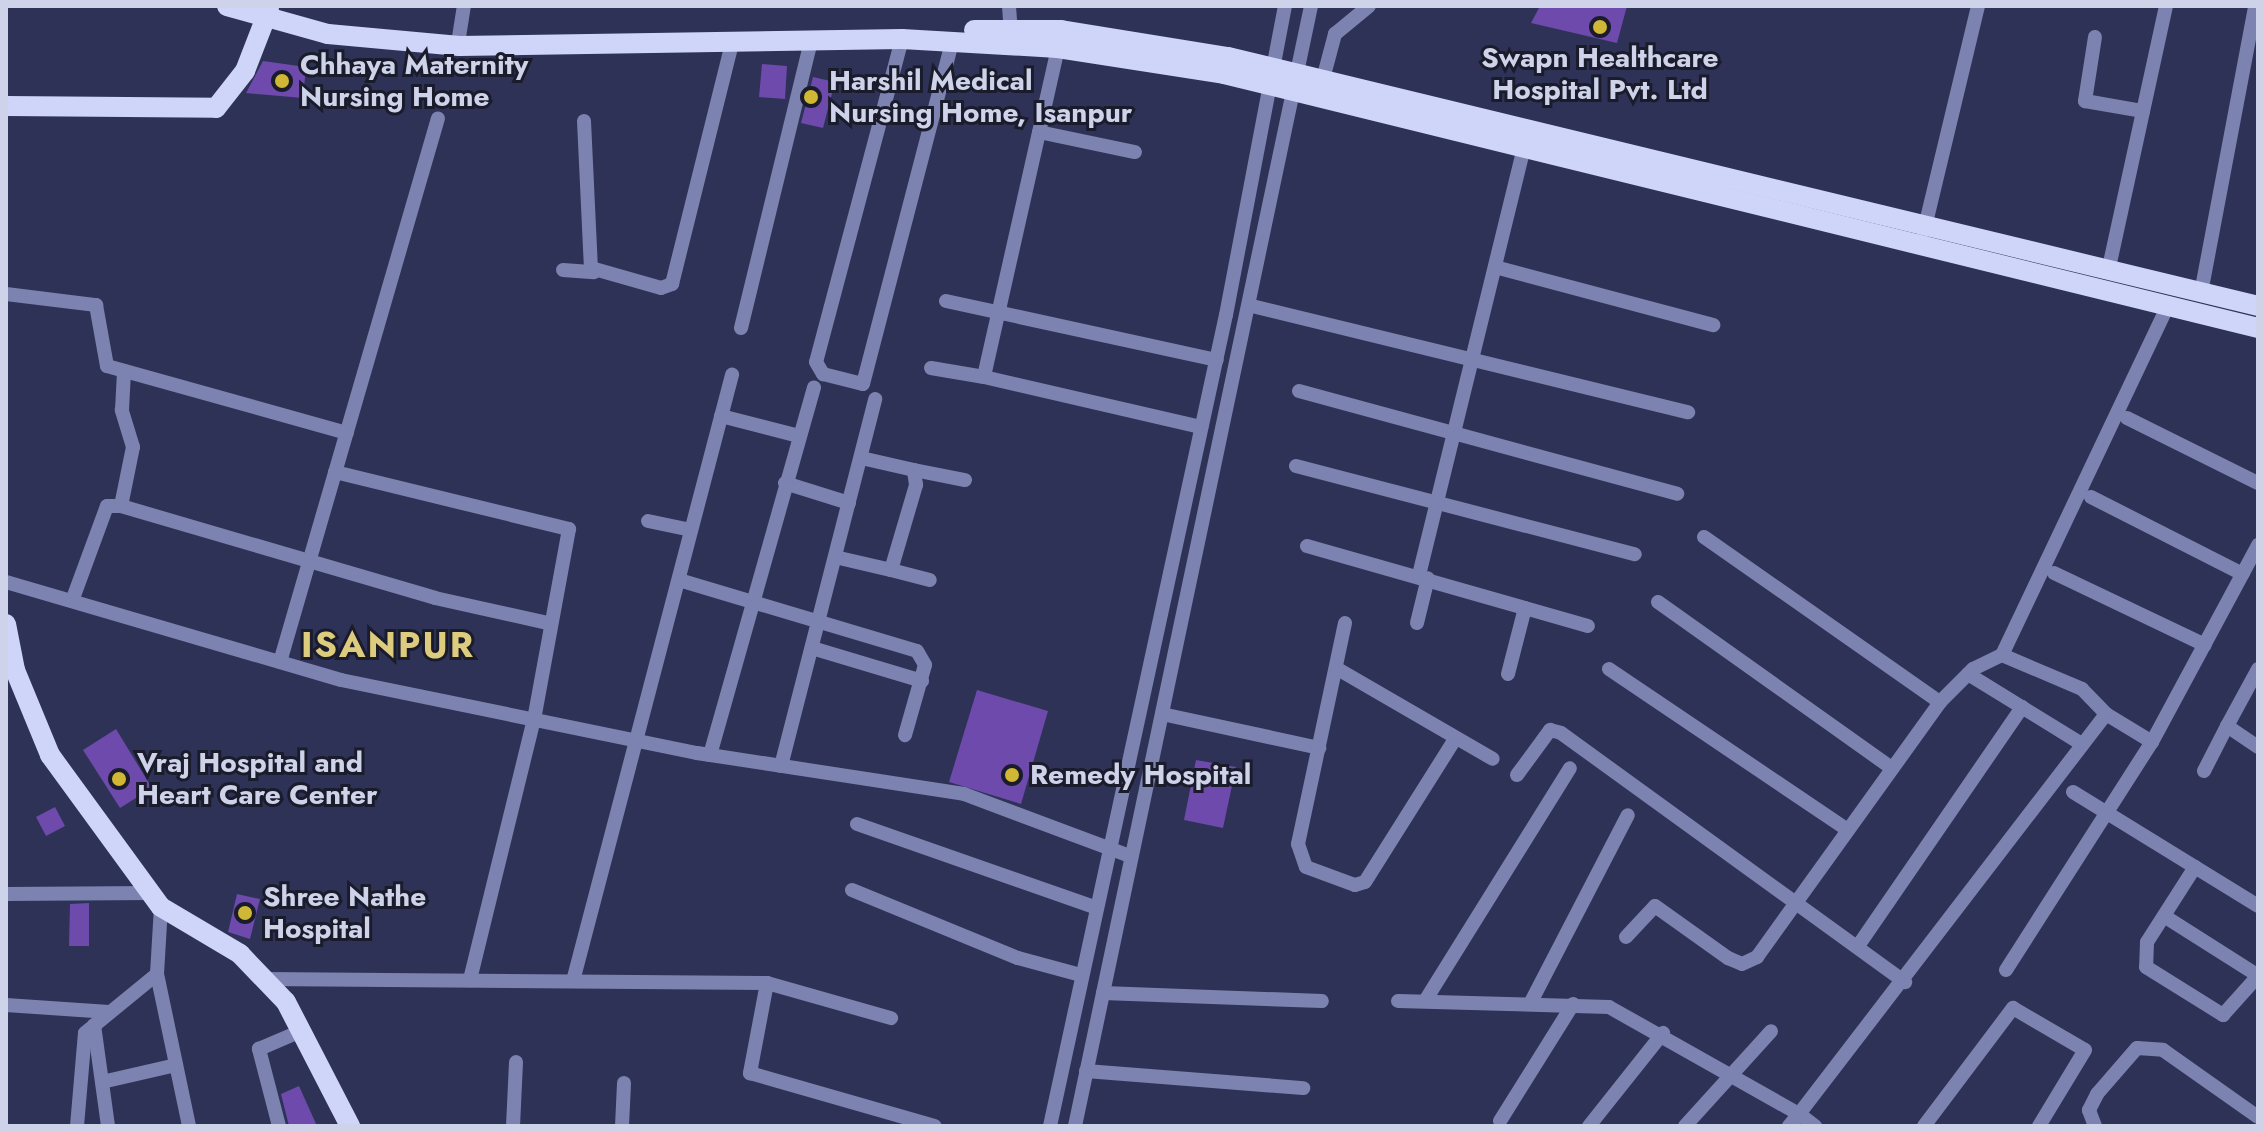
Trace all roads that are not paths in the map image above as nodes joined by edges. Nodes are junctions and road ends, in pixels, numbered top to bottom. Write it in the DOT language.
graph roads {
  1 [pos="227,6"];
  2 [pos="464,6"];
  3 [pos="1009,6"];
  4 [pos="1285,6"];
  5 [pos="1311,6"];
  6 [pos="1369,6"];
  7 [pos="1978,6"];
  8 [pos="2166,6"];
  9 [pos="2255,6"];
  10 [pos="267,9"];
  11 [pos="459,37"];
  12 [pos="2095,37"];
  13 [pos="1011,38"];
  14 [pos="902,39"];
  15 [pos="952,42"];
  16 [pos="732,44"];
  17 [pos="810,44"];
  18 [pos="1058,48"];
  19 [pos="1272,76"];
  20 [pos="1323,79"];
  21 [pos="1293,81"];
  22 [pos="6,106"];
  23 [pos="2143,111"];
  24 [pos="438,118"];
  25 [pos="584,121"];
  26 [pos="1039,132"];
  27 [pos="1526,137"];
  28 [pos="1135,152"];
  29 [pos="1924,236"];
  30 [pos="1495,267"];
  31 [pos="563,270"];
  32 [pos="594,272"];
  33 [pos="2108,272"];
  34 [pos="2201,293"];
  35 [pos="6,294"];
  36 [pos="946,301"];
  37 [pos="1252,306"];
  38 [pos="2168,306"];
  39 [pos="2258,306"];
  40 [pos="998,311"];
  41 [pos="1713,325"];
  42 [pos="741,328"];
  43 [pos="2258,328"];
  44 [pos="1217,360"];
  45 [pos="1472,360"];
  46 [pos="931,368"];
  47 [pos="124,371"];
  48 [pos="732,375"];
  49 [pos="984,377"];
  50 [pos="814,387"];
  51 [pos="1299,391"];
  52 [pos="875,399"];
  53 [pos="1688,412"];
  54 [pos="721,416"];
  55 [pos="2127,418"];
  56 [pos="1201,427"];
  57 [pos="347,433"];
  58 [pos="1454,434"];
  59 [pos="799,436"];
  60 [pos="861,458"];
  61 [pos="1296,466"];
  62 [pos="914,470"];
  63 [pos="335,472"];
  64 [pos="965,480"];
  65 [pos="785,483"];
  66 [pos="2258,483"];
  67 [pos="1677,494"];
  68 [pos="2091,497"];
  69 [pos="1437,501"];
  70 [pos="849,503"];
  71 [pos="121,506"];
  72 [pos="648,521"];
  73 [pos="691,530"];
  74 [pos="1704,537"];
  75 [pos="2258,545"];
  76 [pos="1307,546"];
  77 [pos="1635,554"];
  78 [pos="835,557"];
  79 [pos="309,561"];
  80 [pos="891,570"];
  81 [pos="2054,573"];
  82 [pos="2243,574"];
  83 [pos="1424,577"];
  84 [pos="679,580"];
  85 [pos="930,580"];
  86 [pos="6,582"];
  87 [pos="753,600"];
  88 [pos="72,601"];
  89 [pos="1658,602"];
  90 [pos="1525,608"];
  91 [pos="820,620"];
  92 [pos="548,623"];
  93 [pos="1345,623"];
  94 [pos="1417,623"];
  95 [pos="6,624"];
  96 [pos="1588,626"];
  97 [pos="2205,645"];
  98 [pos="812,648"];
  99 [pos="2002,655"];
  100 [pos="280,662"];
  101 [pos="1336,668"];
  102 [pos="1609,669"];
  103 [pos="2258,669"];
  104 [pos="1508,674"];
  105 [pos="1968,674"];
  106 [pos="922,681"];
  107 [pos="1940,702"];
  108 [pos="2022,707"];
  109 [pos="1162,714"];
  110 [pos="2106,714"];
  111 [pos="534,719"];
  112 [pos="2227,726"];
  113 [pos="905,735"];
  114 [pos="1455,739"];
  115 [pos="637,741"];
  116 [pos="2152,742"];
  117 [pos="2080,743"];
  118 [pos="2258,747"];
  119 [pos="1319,748"];
  120 [pos="710,755"];
  121 [pos="1493,759"];
  122 [pos="781,766"];
  123 [pos="1570,768"];
  124 [pos="1892,768"];
  125 [pos="2204,771"];
  126 [pos="1517,775"];
  127 [pos="2073,792"];
  128 [pos="1628,815"];
  129 [pos="2109,815"];
  130 [pos="857,824"];
  131 [pos="1848,830"];
  132 [pos="1107,851"];
  133 [pos="1130,856"];
  134 [pos="2195,867"];
  135 [pos="852,890"];
  136 [pos="6,894"];
  137 [pos="156,900"];
  138 [pos="1797,900"];
  139 [pos="2258,906"];
  140 [pos="1097,908"];
  141 [pos="2164,916"];
  142 [pos="1626,937"];
  143 [pos="1858,946"];
  144 [pos="2006,970"];
  145 [pos="157,974"];
  146 [pos="1081,975"];
  147 [pos="2257,976"];
  148 [pos="264,979"];
  149 [pos="470,980"];
  150 [pos="573,981"];
  151 [pos="1905,982"];
  152 [pos="767,983"];
  153 [pos="1103,993"];
  154 [pos="1532,1000"];
  155 [pos="1322,1001"];
  156 [pos="1398,1001"];
  157 [pos="1425,1001"];
  158 [pos="1573,1004"];
  159 [pos="6,1005"];
  160 [pos="109,1012"];
  161 [pos="891,1018"];
  162 [pos="94,1025"];
  163 [pos="301,1031"];
  164 [pos="1771,1031"];
  165 [pos="1663,1033"];
  166 [pos="516,1062"];
  167 [pos="176,1065"];
  168 [pos="1086,1071"];
  169 [pos="1731,1074"];
  170 [pos="102,1082"];
  171 [pos="624,1083"];
  172 [pos="1303,1088"];
  173 [pos="2258,1117"];
  174 [pos="1794,1120"];
  175 [pos="1500,1121"];
  176 [pos="77,1126"];
  177 [pos="108,1126"];
  178 [pos="189,1126"];
  179 [pos="279,1126"];
  180 [pos="350,1126"];
  181 [pos="513,1126"];
  182 [pos="622,1126"];
  183 [pos="935,1126"];
  184 [pos="1050,1126"];
  185 [pos="1075,1126"];
  186 [pos="1589,1126"];
  187 [pos="1685,1126"];
  188 [pos="1815,1126"];
  189 [pos="1924,1126"];
  190 [pos="2039,1126"];
  191 [pos="2095,1126"];
  1 -- 10 [label="main road"];
  2 -- 11 [label="street"];
  3 -- 13 [label="street"];
  4 -- 19 [label="street"];
  5 -- 21 [label="street"];
  6 -- 20 [label="street"];
  7 -- 29 [label="street"];
  8 -- 23 [label="street"];
  9 -- 34 [label="street"];
  10 -- 11 [label="main road"];
  10 -- 16 [label="main road"];
  10 -- 22 [label="main road"];
  11 -- 13 [label="main road"];
  12 -- 23 [label="street"];
  13 -- 15 [label="main road"];
  13 -- 18 [label="main road"];
  13 -- 19 [label="main road"];
  14 -- 15 [label="main road"];
  14 -- 15 [label="street"];
  14 -- 17 [label="main road"];
  16 -- 17 [label="main road"];
  16 -- 32 [label="street"];
  17 -- 42 [label="street"];
  18 -- 19 [label="main road"];
  18 -- 26 [label="street"];
  19 -- 21 [label="main road"];
  19 -- 44 [label="street"];
  20 -- 21 [label="main road"];
  20 -- 27 [label="main road"];
  21 -- 27 [label="main road"];
  21 -- 37 [label="street"];
  23 -- 33 [label="street"];
  24 -- 57 [label="street"];
  25 -- 32 [label="street"];
  26 -- 28 [label="street"];
  26 -- 40 [label="street"];
  27 -- 29 [label="main road"];
  27 -- 30 [label="street"];
  29 -- 33 [label="main road"];
  29 -- 38 [label="main road"];
  30 -- 41 [label="street"];
  30 -- 45 [label="street"];
  31 -- 32 [label="street"];
  33 -- 34 [label="main road"];
  34 -- 39 [label="main road"];
  35 -- 47 [label="street"];
  36 -- 40 [label="street"];
  37 -- 45 [label="street"];
  37 -- 109 [label="street"];
  38 -- 43 [label="main road"];
  38 -- 99 [label="street"];
  40 -- 44 [label="street"];
  40 -- 49 [label="street"];
  44 -- 56 [label="street"];
  45 -- 53 [label="street"];
  45 -- 58 [label="street"];
  46 -- 49 [label="street"];
  47 -- 57 [label="street"];
  47 -- 71 [label="street"];
  48 -- 54 [label="street"];
  49 -- 56 [label="street"];
  50 -- 59 [label="street"];
  51 -- 58 [label="street"];
  52 -- 60 [label="street"];
  54 -- 59 [label="street"];
  54 -- 73 [label="street"];
  55 -- 66 [label="street"];
  56 -- 132 [label="street"];
  57 -- 63 [label="street"];
  58 -- 67 [label="street"];
  58 -- 69 [label="street"];
  59 -- 65 [label="street"];
  60 -- 62 [label="street"];
  60 -- 70 [label="street"];
  61 -- 69 [label="street"];
  62 -- 64 [label="street"];
  62 -- 80 [label="street"];
  63 -- 79 [label="street"];
  63 -- 92 [label="street"];
  65 -- 70 [label="street"];
  65 -- 87 [label="street"];
  68 -- 82 [label="street"];
  69 -- 77 [label="street"];
  69 -- 83 [label="street"];
  70 -- 78 [label="street"];
  71 -- 79 [label="street"];
  71 -- 88 [label="street"];
  72 -- 73 [label="street"];
  73 -- 84 [label="street"];
  74 -- 107 [label="street"];
  75 -- 82 [label="street"];
  76 -- 83 [label="street"];
  78 -- 80 [label="street"];
  78 -- 91 [label="street"];
  79 -- 92 [label="street"];
  79 -- 100 [label="street"];
  80 -- 85 [label="street"];
  81 -- 97 [label="street"];
  82 -- 97 [label="street"];
  83 -- 90 [label="street"];
  83 -- 94 [label="street"];
  84 -- 87 [label="street"];
  84 -- 115 [label="street"];
  86 -- 88 [label="street"];
  87 -- 91 [label="street"];
  87 -- 120 [label="street"];
  88 -- 100 [label="street"];
  89 -- 124 [label="street"];
  90 -- 96 [label="street"];
  90 -- 104 [label="street"];
  91 -- 98 [label="street"];
  91 -- 106 [label="street"];
  92 -- 111 [label="street"];
  93 -- 101 [label="street"];
  95 -- 137 [label="main road"];
  97 -- 116 [label="street"];
  98 -- 106 [label="street"];
  98 -- 122 [label="street"];
  99 -- 105 [label="street"];
  99 -- 110 [label="street"];
  100 -- 111 [label="street"];
  101 -- 114 [label="street"];
  101 -- 119 [label="street"];
  102 -- 131 [label="street"];
  103 -- 112 [label="street"];
  105 -- 107 [label="street"];
  105 -- 108 [label="street"];
  106 -- 113 [label="street"];
  107 -- 124 [label="street"];
  108 -- 117 [label="street"];
  108 -- 143 [label="street"];
  109 -- 119 [label="street"];
  109 -- 133 [label="street"];
  110 -- 116 [label="street"];
  110 -- 117 [label="street"];
  111 -- 115 [label="street"];
  111 -- 149 [label="street"];
  112 -- 118 [label="street"];
  112 -- 125 [label="street"];
  114 -- 119 [label="street"];
  114 -- 121 [label="street"];
  115 -- 120 [label="street"];
  115 -- 150 [label="street"];
  116 -- 129 [label="street"];
  117 -- 151 [label="street"];
  120 -- 122 [label="street"];
  122 -- 132 [label="street"];
  123 -- 157 [label="street"];
  124 -- 131 [label="street"];
  126 -- 138 [label="street"];
  127 -- 129 [label="street"];
  128 -- 154 [label="street"];
  129 -- 134 [label="street"];
  129 -- 144 [label="street"];
  130 -- 140 [label="street"];
  131 -- 138 [label="street"];
  132 -- 133 [label="street"];
  132 -- 140 [label="street"];
  133 -- 153 [label="street"];
  134 -- 139 [label="street"];
  134 -- 141 [label="street"];
  135 -- 146 [label="street"];
  136 -- 137 [label="street"];
  137 -- 145 [label="street"];
  137 -- 148 [label="main road"];
  138 -- 142 [label="street"];
  138 -- 143 [label="street"];
  140 -- 146 [label="street"];
  141 -- 147 [label="street"];
  141 -- 147 [label="street"];
  143 -- 151 [label="street"];
  145 -- 160 [label="street"];
  145 -- 167 [label="street"];
  146 -- 184 [label="street"];
  148 -- 149 [label="street"];
  148 -- 163 [label="main road"];
  149 -- 150 [label="street"];
  150 -- 152 [label="street"];
  151 -- 174 [label="street"];
  152 -- 161 [label="street"];
  152 -- 183 [label="street"];
  153 -- 155 [label="street"];
  153 -- 168 [label="street"];
  154 -- 157 [label="street"];
  154 -- 158 [label="street"];
  156 -- 157 [label="street"];
  158 -- 165 [label="street"];
  158 -- 175 [label="street"];
  159 -- 160 [label="street"];
  160 -- 162 [label="street"];
  162 -- 170 [label="street"];
  162 -- 176 [label="street"];
  163 -- 179 [label="street"];
  163 -- 180 [label="main road"];
  164 -- 169 [label="street"];
  165 -- 169 [label="street"];
  165 -- 186 [label="street"];
  166 -- 181 [label="street"];
  167 -- 170 [label="street"];
  167 -- 178 [label="street"];
  168 -- 172 [label="street"];
  168 -- 185 [label="street"];
  169 -- 174 [label="street"];
  169 -- 187 [label="street"];
  170 -- 177 [label="street"];
  171 -- 182 [label="street"];
  173 -- 191 [label="street"];
  174 -- 188 [label="street"];
  189 -- 190 [label="street"];
}
